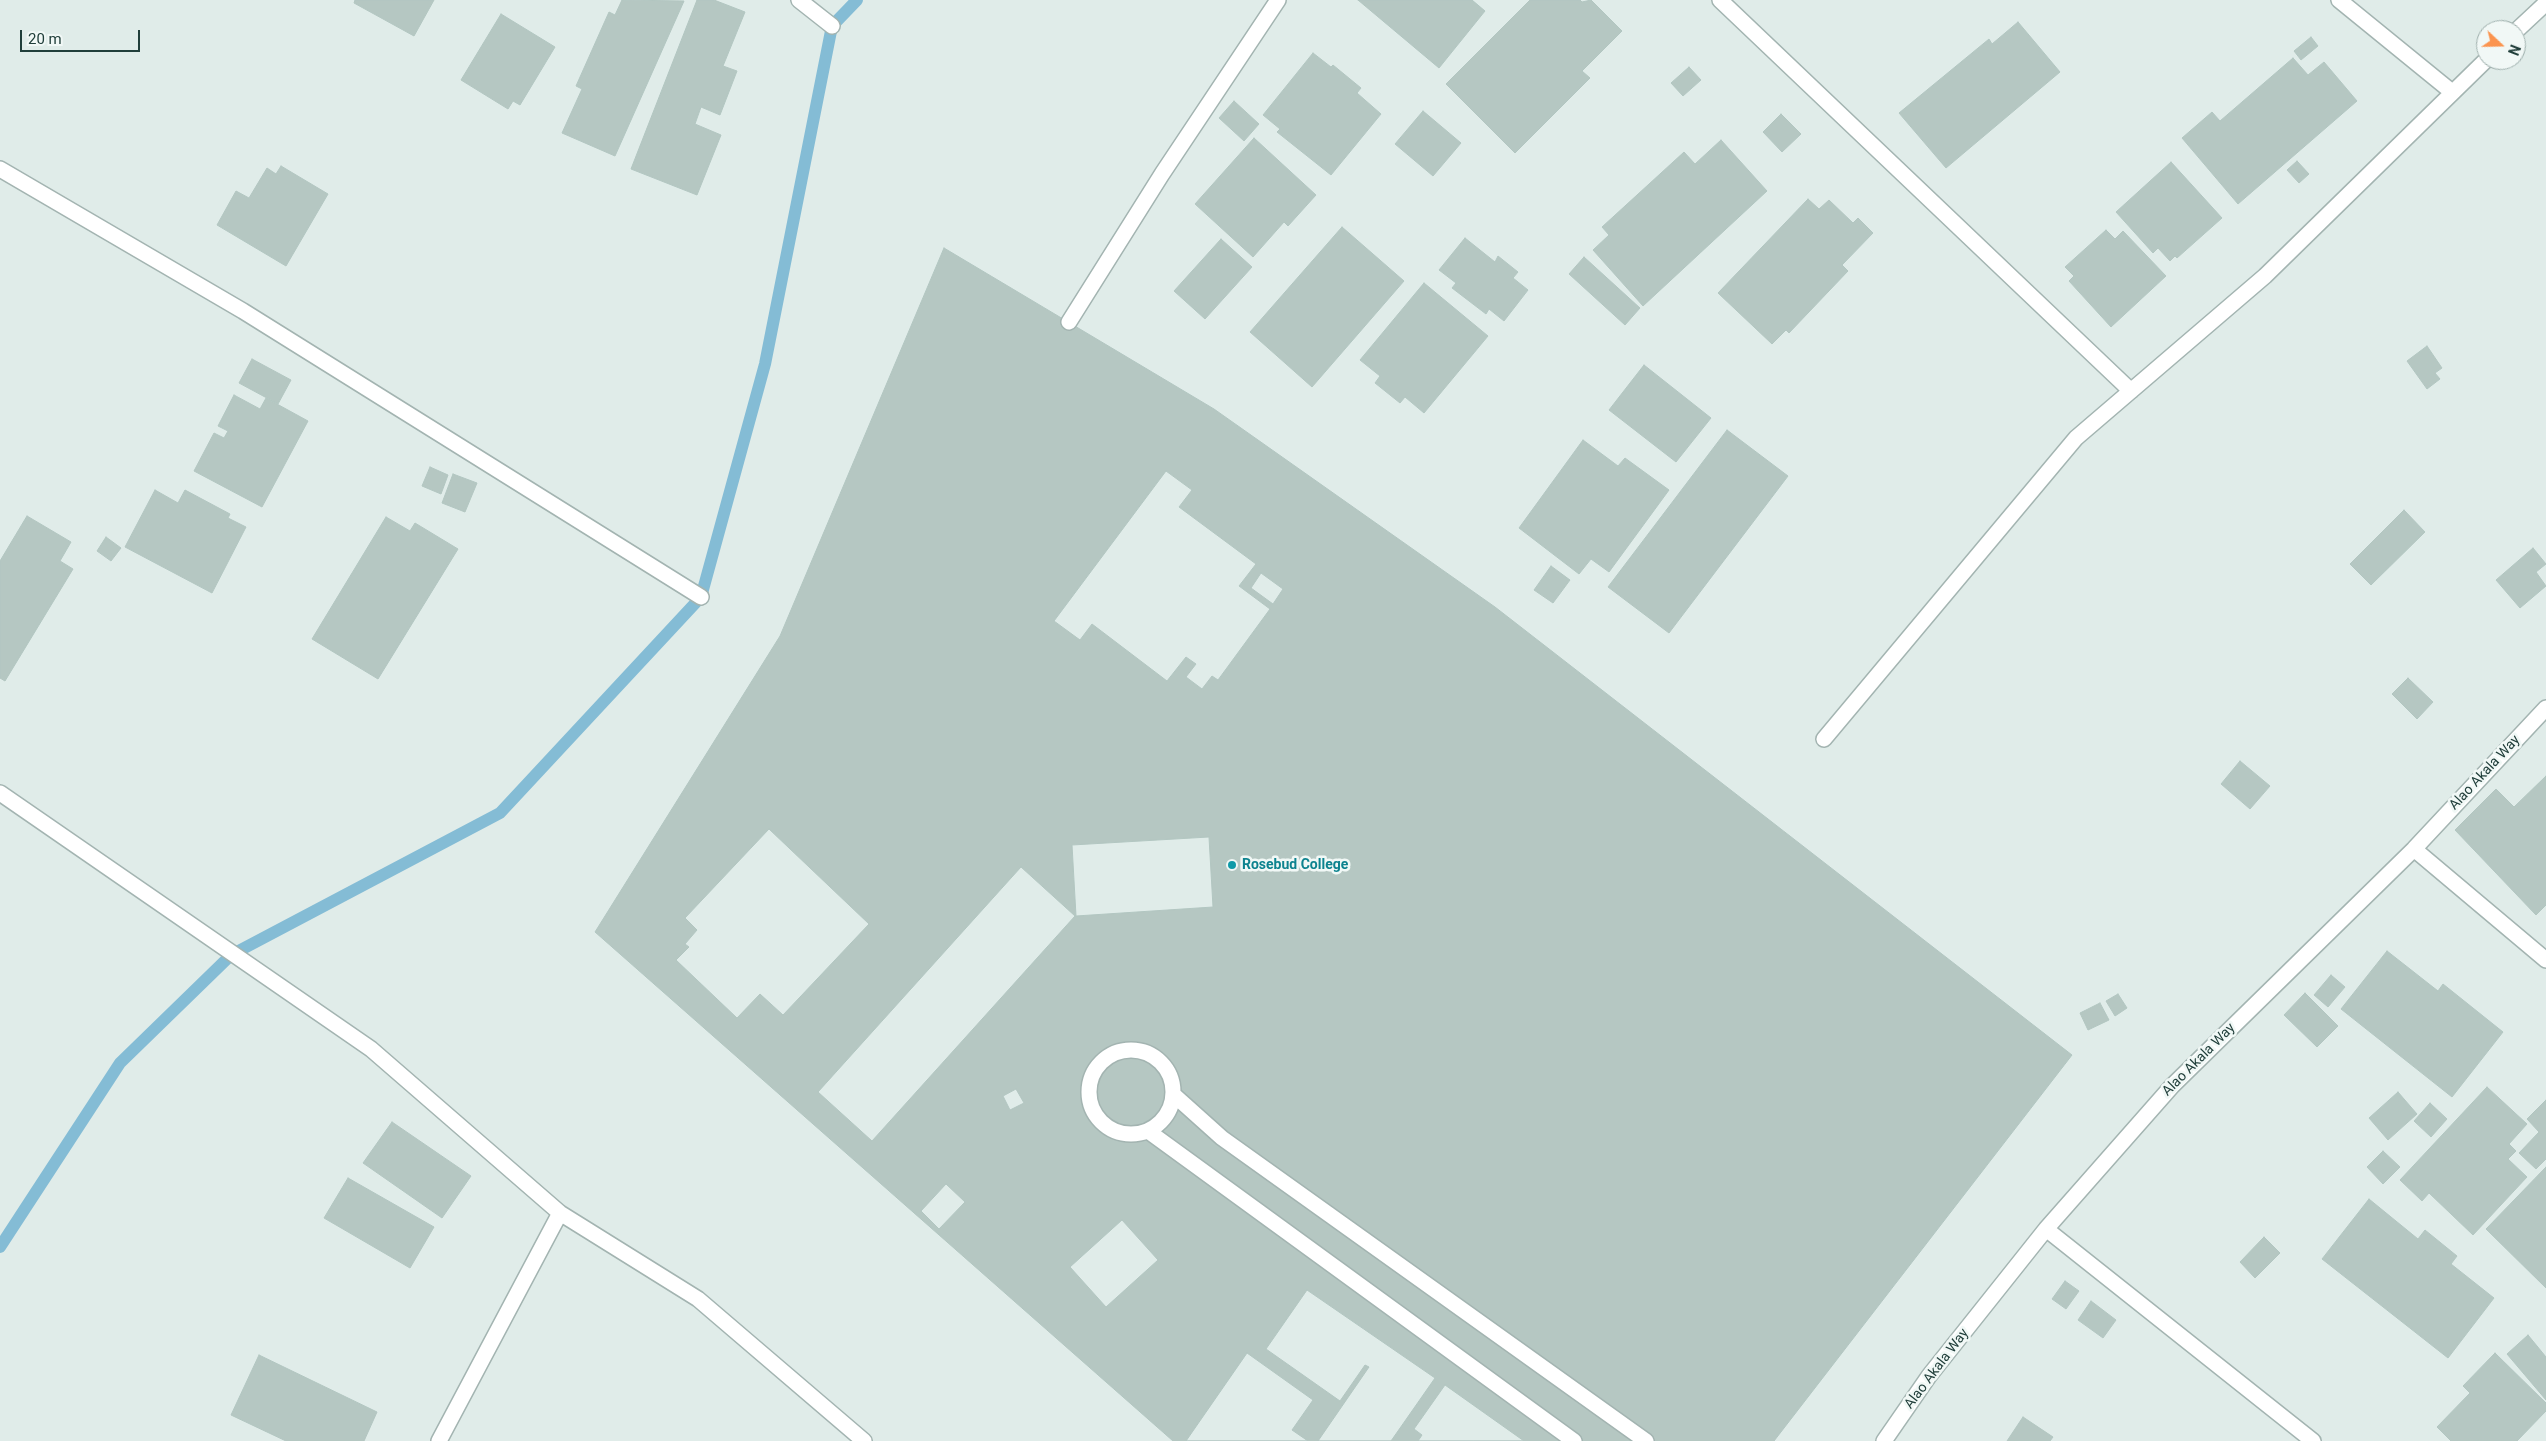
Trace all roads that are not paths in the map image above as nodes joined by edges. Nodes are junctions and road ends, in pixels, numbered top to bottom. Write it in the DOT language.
graph roads {
  1 [pos="799,0"];
  2 [pos="1278,0"];
  3 [pos="1720,0"];
  4 [pos="2338,0"];
  5 [pos="2546,2"];
  6 [pos="2526,21"];
  7 [pos="832,26"];
  8 [pos="2476,69"];
  9 [pos="2452,92"];
  10 [pos="0,169"];
  11 [pos="1069,322"];
  12 [pos="2131,391"];
  13 [pos="701,597"];
  14 [pos="2546,708"];
  15 [pos="1824,739"];
  16 [pos="0,793"];
  17 [pos="2414,849"];
  18 [pos="2546,960"];
  19 [pos="1174,1095"];
  20 [pos="1148,1131"];
  21 [pos="560,1213"];
  22 [pos="2046,1229"];
  23 [pos="439,1441"];
  24 [pos="864,1441"];
  25 [pos="1574,1441"];
  26 [pos="1646,1441"];
  27 [pos="1884,1441"];
  28 [pos="2313,1441"];
  1 -- 7 [label="street"];
  2 -- 11 [label="street"];
  3 -- 12 [label="street"];
  4 -- 9 [label="street"];
  5 -- 6 [label="street"];
  8 -- 9 [label="street"];
  9 -- 12 [label="street"];
  10 -- 13 [label="street"];
  12 -- 15 [label="street"];
  14 -- 17 [label="street, Alao Akala Way"];
  16 -- 21 [label="street"];
  17 -- 18 [label="street"];
  17 -- 22 [label="street, Alao Akala Way"];
  19 -- 20 [label="street"];
  19 -- 20 [label="street"];
  19 -- 26 [label="street"];
  20 -- 25 [label="street"];
  21 -- 23 [label="street"];
  21 -- 24 [label="street"];
  22 -- 27 [label="street, Alao Akala Way"];
  22 -- 28 [label="street"];
}
